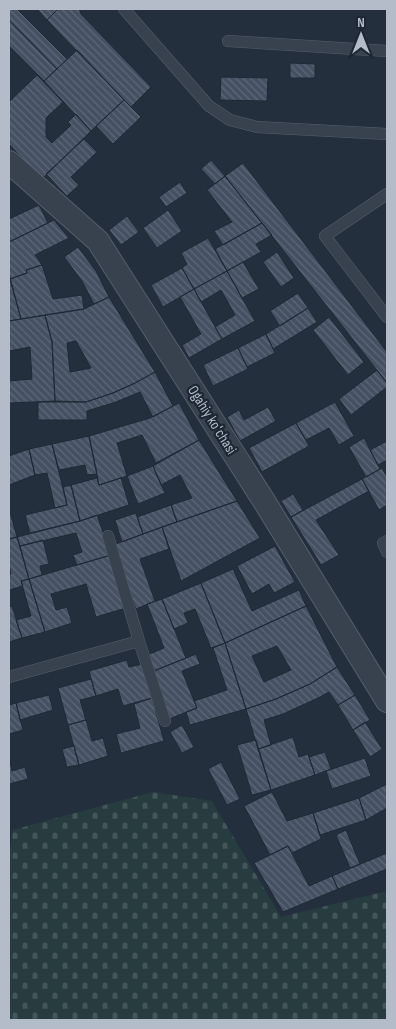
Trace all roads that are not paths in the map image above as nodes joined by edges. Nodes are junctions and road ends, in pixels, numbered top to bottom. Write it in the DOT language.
graph roads {
  1 [pos="124,9"];
  2 [pos="228,41"];
  3 [pos="387,51"];
  4 [pos="387,134"];
  5 [pos="9,162"];
  6 [pos="387,194"];
  7 [pos="387,317"];
  8 [pos="108,536"];
  9 [pos="387,541"];
  10 [pos="387,552"];
  11 [pos="139,641"];
  12 [pos="9,677"];
  13 [pos="387,702"];
  14 [pos="165,721"];
  1 -- 4 [label="lane"];
  2 -- 3 [label="lane"];
  5 -- 13 [label="street, Ogahiy koʻchasi"];
  6 -- 7 [label="lane"];
  8 -- 11 [label="lane"];
  9 -- 10 [label="lane"];
  11 -- 12 [label="lane"];
  11 -- 14 [label="lane"];
}
